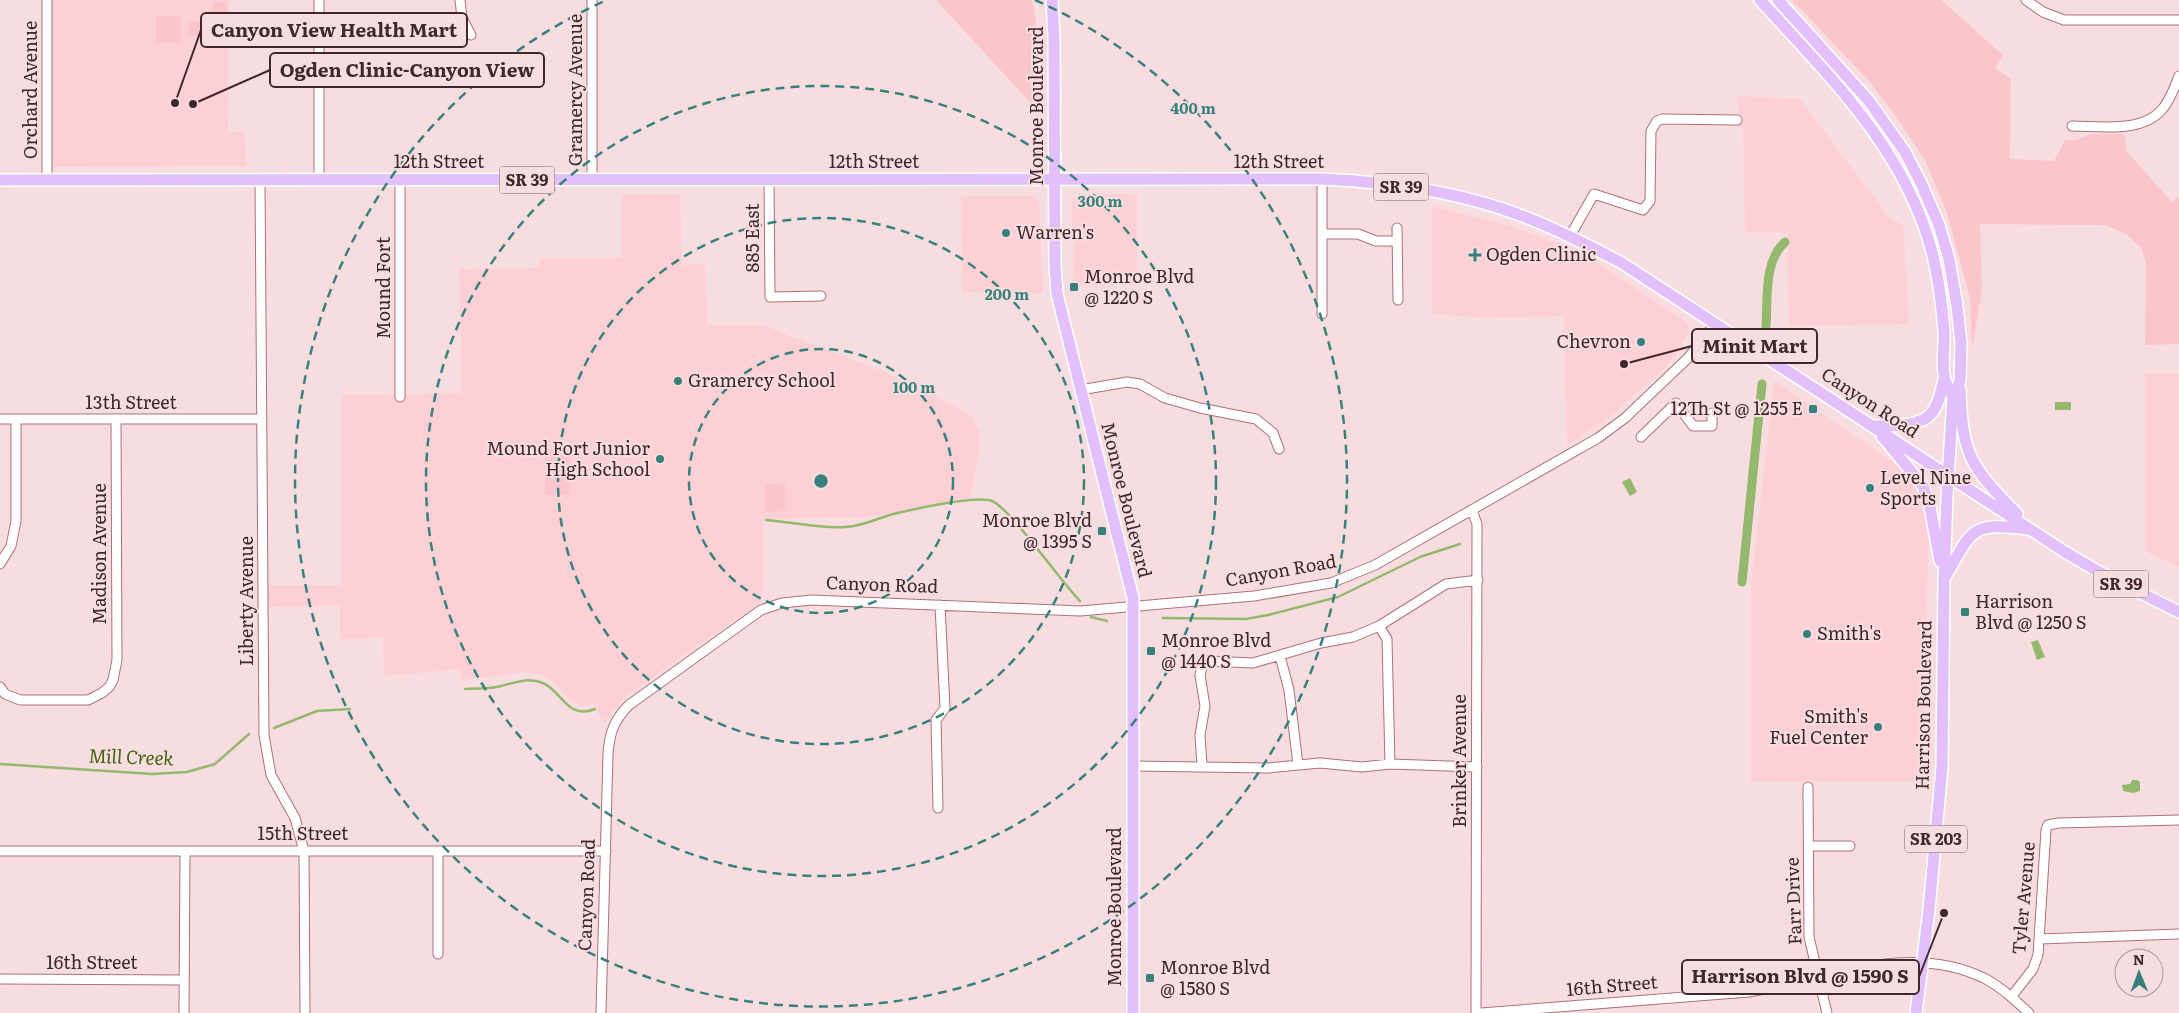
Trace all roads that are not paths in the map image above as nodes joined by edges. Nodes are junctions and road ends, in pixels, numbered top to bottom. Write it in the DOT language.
graph roads {
  1 [pos="47,0"];
  2 [pos="319,0"];
  3 [pos="460,0"];
  4 [pos="592,0"];
  5 [pos="1052,0"];
  6 [pos="1760,0"];
  7 [pos="1778,0"];
  8 [pos="2026,0"];
  9 [pos="2179,20"];
  10 [pos="471,35"];
  11 [pos="2179,76"];
  12 [pos="1738,120"];
  13 [pos="2072,126"];
  14 [pos="769,179"];
  15 [pos="1055,179"];
  16 [pos="1322,179"];
  17 [pos="0,180"];
  18 [pos="47,180"];
  19 [pos="260,180"];
  20 [pos="319,180"];
  21 [pos="400,180"];
  22 [pos="592,180"];
  23 [pos="1397,228"];
  24 [pos="1323,234"];
  25 [pos="1570,236"];
  26 [pos="1397,241"];
  27 [pos="821,296"];
  28 [pos="1398,300"];
  29 [pos="1322,314"];
  30 [pos="1715,324"];
  31 [pos="1944,379"];
  32 [pos="1960,381"];
  33 [pos="1080,390"];
  34 [pos="400,396"];
  35 [pos="1953,397"];
  36 [pos="1712,413"];
  37 [pos="0,419"];
  38 [pos="16,419"];
  39 [pos="116,419"];
  40 [pos="262,419"];
  41 [pos="1875,426"];
  42 [pos="1641,437"];
  43 [pos="1279,449"];
  44 [pos="1950,475"];
  45 [pos="1472,510"];
  46 [pos="2033,529"];
  47 [pos="0,564"];
  48 [pos="1944,579"];
  49 [pos="1478,580"];
  50 [pos="940,605"];
  51 [pos="1133,607"];
  52 [pos="2179,612"];
  53 [pos="1379,626"];
  54 [pos="1280,656"];
  55 [pos="3,691"];
  56 [pos="1390,764"];
  57 [pos="1298,765"];
  58 [pos="1133,766"];
  59 [pos="1202,766"];
  60 [pos="1477,767"];
  61 [pos="1808,787"];
  62 [pos="938,808"];
  63 [pos="2179,820"];
  64 [pos="1809,846"];
  65 [pos="1850,846"];
  66 [pos="0,851"];
  67 [pos="185,851"];
  68 [pos="304,851"];
  69 [pos="438,851"];
  70 [pos="606,851"];
  71 [pos="2179,934"];
  72 [pos="2039,939"];
  73 [pos="438,954"];
  74 [pos="1922,963"];
  75 [pos="1818,977"];
  76 [pos="0,979"];
  77 [pos="184,980"];
  78 [pos="2011,997"];
  79 [pos="1591,1008"];
  80 [pos="184,1013"];
  81 [pos="305,1013"];
  82 [pos="601,1013"];
  83 [pos="1133,1013"];
  84 [pos="1476,1013"];
  85 [pos="1481,1013"];
  86 [pos="1827,1013"];
  87 [pos="1916,1013"];
  88 [pos="2029,1013"];
  1 -- 18 [label="street, Orchard Avenue"];
  2 -- 20 [label="street"];
  3 -- 10 [label="street"];
  4 -- 22 [label="street, Gramercy Avenue"];
  5 -- 15 [label="main road, Monroe Boulevard"];
  6 -- 31 [label="main road, Harrison Boulevard"];
  7 -- 32 [label="main road, Harrison Boulevard"];
  8 -- 9 [label="street"];
  11 -- 13 [label="street"];
  12 -- 25 [label="street"];
  14 -- 15 [label="main road, 12th Street / SR 39"];
  14 -- 22 [label="main road, 12th Street / SR 39"];
  14 -- 27 [label="street, 885 East"];
  15 -- 16 [label="main road, 12th Street / SR 39"];
  15 -- 33 [label="main road, Monroe Boulevard"];
  16 -- 24 [label="street"];
  16 -- 25 [label="main road, 12th Street / SR 39"];
  17 -- 18 [label="main road, 12th Street / SR 39"];
  18 -- 19 [label="main road, 12th Street / SR 39"];
  19 -- 20 [label="main road, 12th Street / SR 39"];
  19 -- 40 [label="street, Liberty Avenue"];
  20 -- 21 [label="main road, 12th Street / SR 39"];
  21 -- 22 [label="main road, 12th Street / SR 39"];
  21 -- 34 [label="street, Mound Fort"];
  23 -- 26 [label="street"];
  24 -- 26 [label="street"];
  24 -- 29 [label="street"];
  25 -- 30 [label="main road, 12th Street / SR 39"];
  26 -- 28 [label="street"];
  30 -- 41 [label="main road, Canyon Road / SR 39"];
  30 -- 45 [label="street, Canyon Road"];
  31 -- 35 [label="main road, Harrison Boulevard"];
  31 -- 41 [label="main road"];
  32 -- 35 [label="main road, Harrison Boulevard"];
  32 -- 46 [label="main road"];
  33 -- 43 [label="street"];
  33 -- 51 [label="main road, Monroe Boulevard"];
  35 -- 44 [label="main road, Harrison Boulevard"];
  36 -- 42 [label="street"];
  37 -- 38 [label="street, 13th Street"];
  38 -- 39 [label="street, 13th Street"];
  38 -- 47 [label="street"];
  39 -- 40 [label="street, 13th Street"];
  39 -- 55 [label="street, Madison Avenue"];
  40 -- 68 [label="street, Liberty Avenue"];
  41 -- 44 [label="main road, Canyon Road / SR 39"];
  41 -- 48 [label="main road"];
  44 -- 46 [label="main road, Canyon Road / SR 39"];
  44 -- 48 [label="main road, Harrison Boulevard / SR 203"];
  45 -- 49 [label="street, Brinker Avenue"];
  45 -- 51 [label="street, Canyon Road"];
  46 -- 48 [label="main road"];
  46 -- 52 [label="main road, Canyon Road / SR 39"];
  48 -- 74 [label="main road, Harrison Boulevard / SR 203"];
  49 -- 53 [label="street"];
  49 -- 60 [label="street, Brinker Avenue"];
  50 -- 51 [label="street, Canyon Road"];
  50 -- 62 [label="street"];
  50 -- 70 [label="street, Canyon Road"];
  51 -- 58 [label="main road, Monroe Boulevard"];
  53 -- 54 [label="street"];
  53 -- 56 [label="street"];
  54 -- 57 [label="street"];
  54 -- 59 [label="street"];
  56 -- 57 [label="street"];
  56 -- 60 [label="street"];
  57 -- 59 [label="street"];
  58 -- 59 [label="street"];
  58 -- 83 [label="main road, Monroe Boulevard"];
  60 -- 84 [label="street, Brinker Avenue"];
  61 -- 64 [label="street, Farr Drive"];
  63 -- 72 [label="street, Tyler Avenue"];
  64 -- 65 [label="street"];
  64 -- 75 [label="street, Farr Drive"];
  66 -- 67 [label="street, 15th Street"];
  67 -- 68 [label="street, 15th Street"];
  67 -- 77 [label="street"];
  68 -- 69 [label="street, 15th Street"];
  68 -- 81 [label="street, Liberty Avenue"];
  69 -- 70 [label="street, 15th Street"];
  69 -- 73 [label="street"];
  70 -- 82 [label="street, Canyon Road"];
  71 -- 72 [label="street"];
  72 -- 78 [label="street, Tyler Avenue"];
  74 -- 75 [label="street, 16th Street"];
  74 -- 78 [label="street, 16th Street"];
  74 -- 87 [label="main road, Harrison Boulevard / SR 203"];
  75 -- 79 [label="street, 16th Street"];
  75 -- 86 [label="street, Farr Drive"];
  76 -- 77 [label="street, 16th Street"];
  77 -- 80 [label="street"];
  78 -- 88 [label="street, 16th Street"];
  79 -- 85 [label="street, 16th Street"];
}
